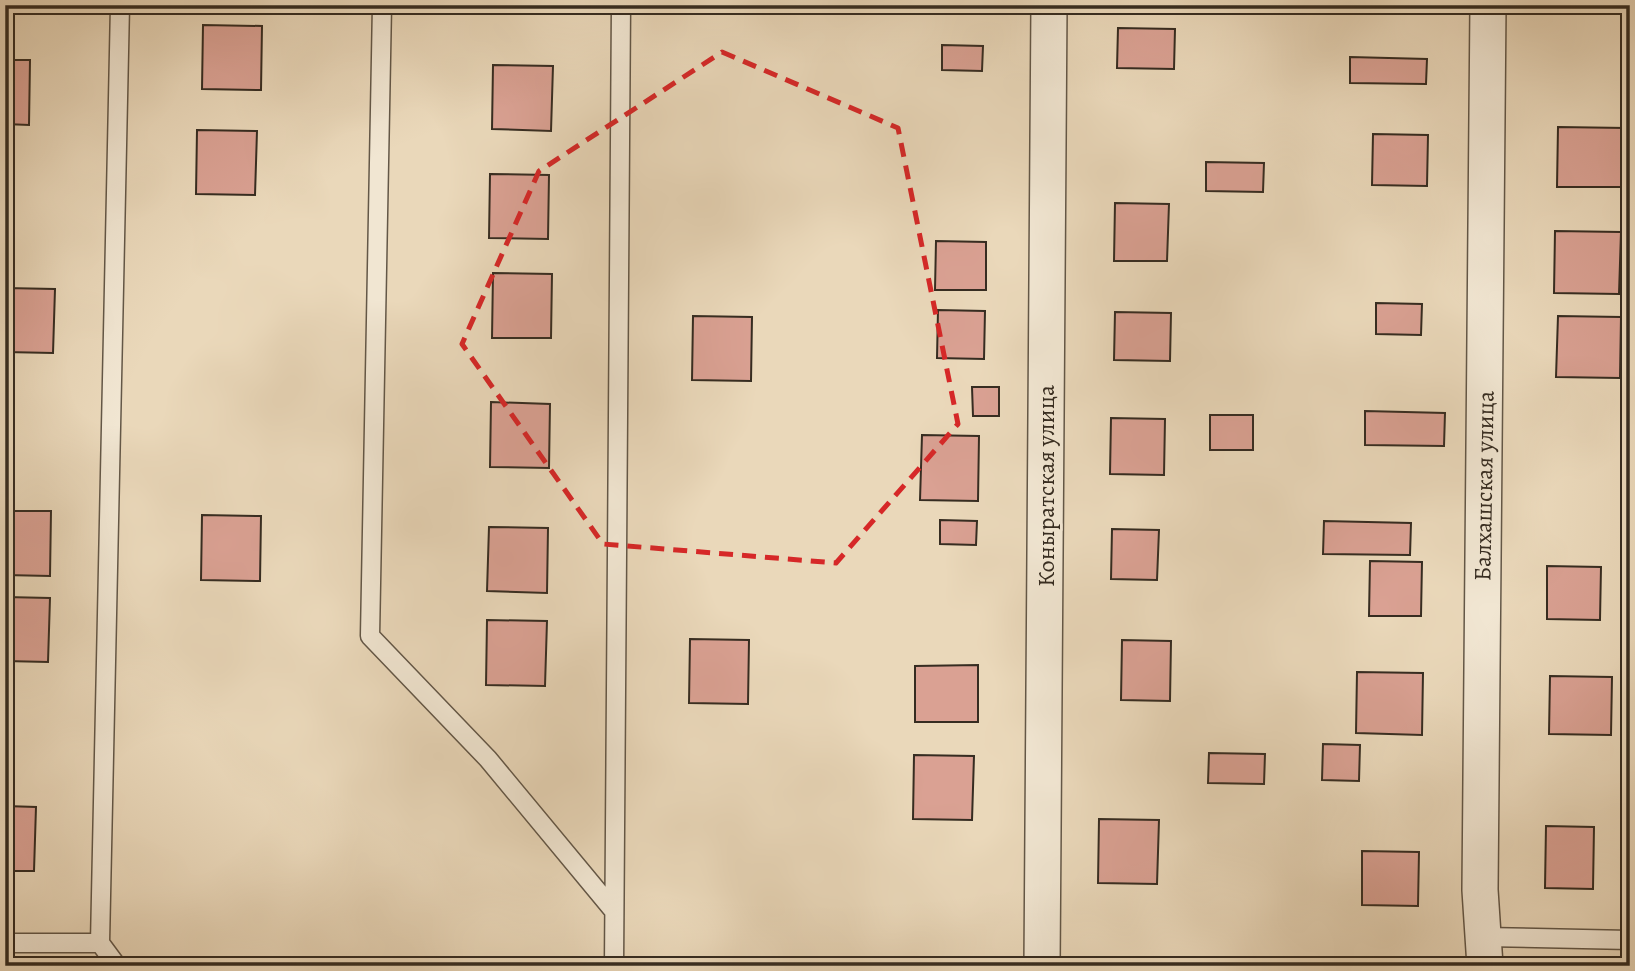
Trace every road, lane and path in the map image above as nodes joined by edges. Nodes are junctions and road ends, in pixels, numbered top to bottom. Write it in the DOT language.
graph roads {
  1 [pos="120,5"];
  2 [pos="382,5"];
  3 [pos="621,5"];
  4 [pos="1049,5"];
  5 [pos="1488,5"];
  6 [pos="614,911"];
  7 [pos="1630,940"];
  8 [pos="5,943"];
  9 [pos="100,943"];
  10 [pos="1484,951"];
  11 [pos="117,966"];
  12 [pos="614,966"];
  13 [pos="1042,966"];
  1 -- 9 [label="lane"];
  2 -- 6 [label="lane"];
  3 -- 6 [label="lane"];
  4 -- 13 [label="street, Коныратская улица"];
  5 -- 10 [label="street, Балхашская улица"];
  6 -- 12 [label="lane"];
  7 -- 10 [label="lane"];
  8 -- 9 [label="lane"];
  9 -- 11 [label="lane"];
}
